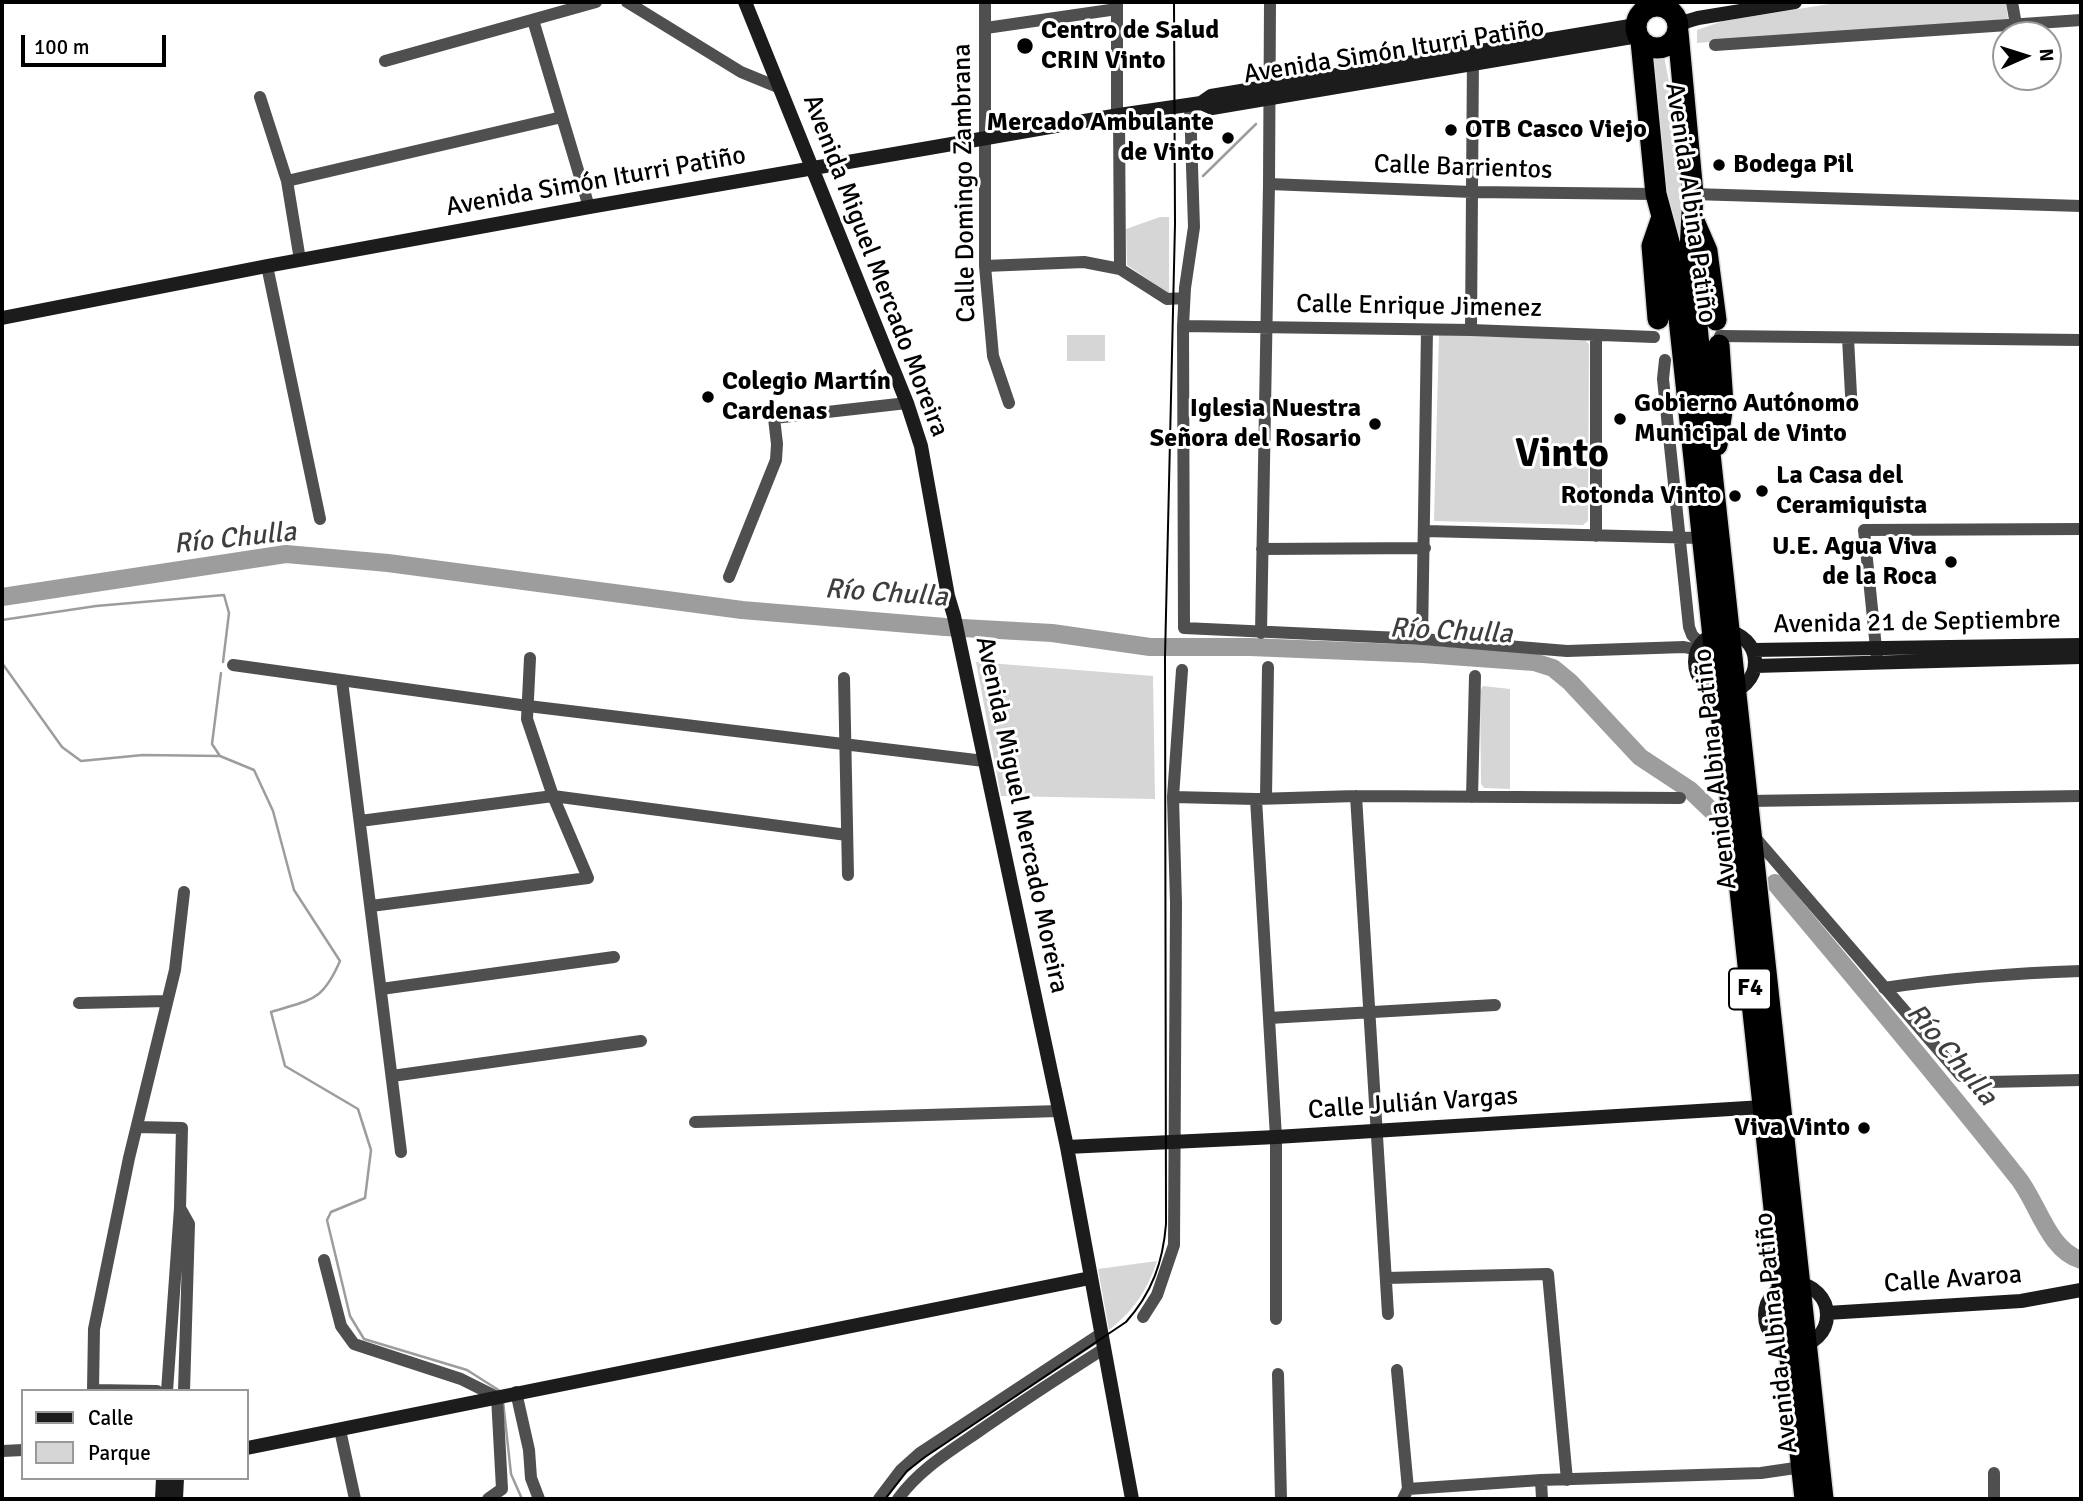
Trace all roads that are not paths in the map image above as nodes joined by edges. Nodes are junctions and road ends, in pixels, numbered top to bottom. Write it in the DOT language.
graph roads {
  1 [pos="596,2"];
  2 [pos="626,2"];
  3 [pos="745,2"];
  4 [pos="985,2"];
  5 [pos="1270,2"];
  6 [pos="1795,2"];
  7 [pos="2012,2"];
  8 [pos="1117,5"];
  9 [pos="1676,18"];
  10 [pos="533,20"];
  11 [pos="2081,20"];
  12 [pos="2015,21"];
  13 [pos="2062,21"];
  14 [pos="1638,25"];
  15 [pos="1992,27"];
  16 [pos="986,28"];
  17 [pos="1715,46"];
  18 [pos="1473,59"];
  19 [pos="385,61"];
  20 [pos="780,88"];
  21 [pos="1269,92"];
  22 [pos="260,97"];
  23 [pos="1195,104"];
  24 [pos="1118,115"];
  25 [pos="562,117"];
  26 [pos="986,139"];
  27 [pos="811,170"];
  28 [pos="287,181"];
  29 [pos="1269,184"];
  30 [pos="1472,192"];
  31 [pos="1656,194"];
  32 [pos="1693,194"];
  33 [pos="589,206"];
  34 [pos="2081,206"];
  35 [pos="1662,217"];
  36 [pos="1692,218"];
  37 [pos="300,260"];
  38 [pos="267,266"];
  39 [pos="985,266"];
  40 [pos="1120,269"];
  41 [pos="1184,298"];
  42 [pos="1686,305"];
  43 [pos="2,318"];
  44 [pos="1183,326"];
  45 [pos="1266,327"];
  46 [pos="1656,328"];
  47 [pos="1427,330"];
  48 [pos="1471,330"];
  49 [pos="1718,334"];
  50 [pos="1596,335"];
  51 [pos="1848,338"];
  52 [pos="2081,340"];
  53 [pos="1683,364"];
  54 [pos="1851,396"];
  55 [pos="1009,403"];
  56 [pos="907,404"];
  57 [pos="1678,427"];
  58 [pos="1712,475"];
  59 [pos="320,519"];
  60 [pos="2081,529"];
  61 [pos="1425,531"];
  62 [pos="1595,536"];
  63 [pos="1678,537"];
  64 [pos="1701,538"];
  65 [pos="1425,548"];
  66 [pos="1262,549"];
  67 [pos="729,577"];
  68 [pos="1261,633"];
  69 [pos="1422,639"];
  70 [pos="1710,640"];
  71 [pos="2081,645"];
  72 [pos="1753,650"];
  73 [pos="1877,656"];
  74 [pos="2081,657"];
  75 [pos="530,658"];
  76 [pos="233,665"];
  77 [pos="1755,666"];
  78 [pos="1268,667"];
  79 [pos="1182,670"];
  80 [pos="1475,676"];
  81 [pos="844,678"];
  82 [pos="342,681"];
  83 [pos="1727,691"];
  84 [pos="527,706"];
  85 [pos="845,745"];
  86 [pos="984,761"];
  87 [pos="553,796"];
  88 [pos="1356,796"];
  89 [pos="2081,796"];
  90 [pos="1173,797"];
  91 [pos="1472,797"];
  92 [pos="1261,798"];
  93 [pos="1680,798"];
  94 [pos="1748,801"];
  95 [pos="360,821"];
  96 [pos="1751,833"];
  97 [pos="847,835"];
  98 [pos="848,875"];
  99 [pos="184,892"];
  100 [pos="371,906"];
  101 [pos="614,957"];
  102 [pos="2081,971"];
  103 [pos="1884,988"];
  104 [pos="381,989"];
  105 [pos="167,1001"];
  106 [pos="79,1003"];
  107 [pos="1495,1005"];
  108 [pos="1369,1011"];
  109 [pos="1269,1018"];
  110 [pos="641,1041"];
  111 [pos="392,1076"];
  112 [pos="2081,1080"];
  113 [pos="1763,1107"];
  114 [pos="1059,1111"];
  115 [pos="695,1122"];
  116 [pos="137,1127"];
  117 [pos="1378,1131"];
  118 [pos="1276,1137"];
  119 [pos="1174,1142"];
  120 [pos="1067,1147"];
  121 [pos="401,1152"];
  122 [pos="180,1208"];
  123 [pos="324,1259"];
  124 [pos="1090,1278"];
  125 [pos="1386,1278"];
  126 [pos="1791,1286"];
  127 [pos="2081,1290"];
  128 [pos="1827,1313"];
  129 [pos="1388,1314"];
  130 [pos="1143,1317"];
  131 [pos="1276,1319"];
  132 [pos="1103,1340"];
  133 [pos="1797,1343"];
  134 [pos="1397,1370"];
  135 [pos="1278,1374"];
  136 [pos="93,1389"];
  137 [pos="167,1389"];
  138 [pos="184,1389"];
  139 [pos="504,1395"];
  140 [pos="340,1430"];
  141 [pos="248,1448"];
  142 [pos="21,1450"];
  143 [pos="2,1451"];
  144 [pos="1802,1467"];
  145 [pos="1994,1473"];
  146 [pos="163,1480"];
  147 [pos="177,1480"];
  148 [pos="1541,1480"];
  149 [pos="1567,1480"];
  150 [pos="1424,1493"];
  151 [pos="506,1494"];
  152 [pos="1406,1494"];
  153 [pos="162,1499"];
  154 [pos="176,1499"];
  155 [pos="355,1499"];
  156 [pos="488,1499"];
  157 [pos="540,1499"];
  158 [pos="879,1499"];
  159 [pos="898,1499"];
  160 [pos="1132,1499"];
  161 [pos="1280,1499"];
  162 [pos="1542,1499"];
  163 [pos="1805,1499"];
  164 [pos="1824,1499"];
  165 [pos="1993,1499"];
  1 -- 10 [label="street"];
  2 -- 20 [label="street"];
  3 -- 20 [label="main road, Avenida Miguel Mercado Moreira"];
  4 -- 16 [label="street, Calle Domingo Zambrana"];
  5 -- 21 [label="street"];
  6 -- 9 [label="main road"];
  7 -- 12 [label="street"];
  8 -- 16 [label="street"];
  8 -- 24 [label="street"];
  9 -- 14 [label="highway"];
  9 -- 14 [label="highway"];
  9 -- 32 [label="highway, Avenida Albina Patiño / F4"];
  10 -- 19 [label="street"];
  10 -- 25 [label="street"];
  11 -- 13 [label="street"];
  14 -- 18 [label="main road, Avenida Simón Iturri Patiño"];
  14 -- 31 [label="highway, Avenida Albina Patiño / F4"];
  15 -- 17 [label="street"];
  16 -- 26 [label="street, Calle Domingo Zambrana"];
  18 -- 21 [label="main road, Avenida Simón Iturri Patiño"];
  18 -- 30 [label="street"];
  20 -- 27 [label="main road, Avenida Miguel Mercado Moreira"];
  21 -- 23 [label="main road, Avenida Simón Iturri Patiño"];
  21 -- 29 [label="street"];
  22 -- 28 [label="street"];
  23 -- 24 [label="main road, Avenida Simón Iturri Patiño"];
  23 -- 41 [label="street"];
  24 -- 26 [label="main road, Avenida Simón Iturri Patiño"];
  24 -- 40 [label="street"];
  25 -- 28 [label="street"];
  25 -- 33 [label="street"];
  26 -- 27 [label="main road, Avenida Simón Iturri Patiño"];
  26 -- 39 [label="street, Calle Domingo Zambrana"];
  27 -- 33 [label="main road, Avenida Simón Iturri Patiño"];
  27 -- 56 [label="main road, Avenida Miguel Mercado Moreira"];
  28 -- 37 [label="street"];
  29 -- 30 [label="street, Calle Barrientos"];
  29 -- 45 [label="street"];
  30 -- 31 [label="street, Calle Barrientos"];
  30 -- 48 [label="street"];
  31 -- 35 [label="highway, Avenida Albina Patiño / F4"];
  32 -- 34 [label="street"];
  32 -- 36 [label="highway, Avenida Albina Patiño / F4"];
  33 -- 37 [label="main road, Avenida Simón Iturri Patiño"];
  35 -- 42 [label="highway, Avenida Albina Patiño / F4"];
  35 -- 46 [label="highway"];
  36 -- 42 [label="highway, Avenida Albina Patiño / F4"];
  36 -- 49 [label="highway"];
  37 -- 38 [label="main road, Avenida Simón Iturri Patiño"];
  38 -- 43 [label="main road, Avenida Simón Iturri Patiño"];
  38 -- 59 [label="street"];
  39 -- 40 [label="street"];
  39 -- 55 [label="street, Calle Domingo Zambrana"];
  40 -- 41 [label="street"];
  41 -- 44 [label="street"];
  42 -- 46 [label="street"];
  42 -- 49 [label="street"];
  42 -- 53 [label="highway, Avenida Albina Patiño / F4"];
  44 -- 45 [label="street, Calle Enrique Jimenez"];
  44 -- 68 [label="street"];
  45 -- 47 [label="street, Calle Enrique Jimenez"];
  45 -- 66 [label="street"];
  46 -- 50 [label="street, Calle Enrique Jimenez"];
  46 -- 53 [label="street"];
  47 -- 48 [label="street, Calle Enrique Jimenez"];
  47 -- 61 [label="street"];
  48 -- 50 [label="street, Calle Enrique Jimenez"];
  49 -- 51 [label="street"];
  49 -- 53 [label="street"];
  49 -- 58 [label="highway"];
  50 -- 62 [label="street"];
  51 -- 52 [label="street"];
  51 -- 54 [label="street"];
  53 -- 57 [label="highway, Avenida Albina Patiño / F4"];
  53 -- 58 [label="highway, Avenida Albina Patiño / F4"];
  56 -- 67 [label="street"];
  56 -- 86 [label="main road, Avenida Miguel Mercado Moreira"];
  57 -- 63 [label="street"];
  57 -- 64 [label="highway, Avenida Albina Patiño / F4"];
  58 -- 70 [label="highway, Avenida Albina Patiño / F4"];
  60 -- 73 [label="street"];
  61 -- 62 [label="street"];
  61 -- 65 [label="street"];
  62 -- 63 [label="street"];
  63 -- 64 [label="street"];
  63 -- 70 [label="street"];
  64 -- 70 [label="highway, Avenida Albina Patiño / F4"];
  65 -- 66 [label="street"];
  65 -- 69 [label="street"];
  66 -- 68 [label="street"];
  68 -- 69 [label="street"];
  69 -- 70 [label="street"];
  70 -- 72 [label="main road"];
  70 -- 83 [label="highway, Avenida Albina Patiño / F4"];
  70 -- 83 [label="main road"];
  71 -- 73 [label="main road, Avenida 21 de Septiembre"];
  72 -- 73 [label="main road, Avenida 21 de Septiembre"];
  72 -- 77 [label="main road"];
  73 -- 74 [label="main road, Avenida 21 de Septiembre"];
  73 -- 77 [label="main road, Avenida 21 de Septiembre"];
  75 -- 84 [label="street"];
  76 -- 82 [label="street"];
  77 -- 83 [label="main road"];
  78 -- 92 [label="street"];
  79 -- 90 [label="street"];
  80 -- 91 [label="street"];
  81 -- 85 [label="street"];
  82 -- 84 [label="street"];
  82 -- 95 [label="street"];
  83 -- 94 [label="highway, Avenida Albina Patiño / F4"];
  83 -- 113 [label="highway, Avenida Albina Patiño / F4"];
  84 -- 85 [label="street"];
  84 -- 87 [label="street"];
  85 -- 86 [label="street"];
  85 -- 97 [label="street"];
  86 -- 114 [label="main road, Avenida Miguel Mercado Moreira"];
  87 -- 95 [label="street"];
  87 -- 97 [label="street"];
  87 -- 100 [label="street"];
  88 -- 91 [label="street"];
  88 -- 92 [label="street"];
  88 -- 108 [label="street"];
  89 -- 94 [label="street"];
  90 -- 92 [label="street"];
  90 -- 119 [label="street"];
  91 -- 93 [label="street"];
  92 -- 109 [label="street"];
  94 -- 96 [label="highway, Avenida Albina Patiño / F4"];
  95 -- 100 [label="street"];
  96 -- 103 [label="street"];
  96 -- 126 [label="highway, Avenida Albina Patiño / F4"];
  97 -- 98 [label="street"];
  99 -- 105 [label="street"];
  100 -- 104 [label="street"];
  101 -- 104 [label="street"];
  102 -- 103 [label="street"];
  103 -- 112 [label="street"];
  104 -- 111 [label="street"];
  105 -- 106 [label="street"];
  105 -- 116 [label="street"];
  107 -- 108 [label="street"];
  108 -- 109 [label="street"];
  108 -- 117 [label="street"];
  109 -- 118 [label="street"];
  110 -- 111 [label="street"];
  111 -- 121 [label="street"];
  113 -- 117 [label="main road, Calle Julián Vargas"];
  113 -- 126 [label="highway, Avenida Albina Patiño / F4"];
  114 -- 115 [label="street"];
  114 -- 120 [label="main road, Avenida Miguel Mercado Moreira"];
  116 -- 122 [label="street"];
  116 -- 136 [label="street"];
  117 -- 118 [label="main road, Calle Julián Vargas"];
  117 -- 125 [label="street"];
  118 -- 119 [label="main road, Calle Julián Vargas"];
  118 -- 131 [label="street"];
  119 -- 120 [label="main road, Calle Julián Vargas"];
  119 -- 130 [label="street"];
  120 -- 124 [label="main road, Avenida Miguel Mercado Moreira"];
  122 -- 137 [label="street"];
  122 -- 138 [label="street"];
  123 -- 139 [label="street"];
  124 -- 132 [label="main road, Avenida Miguel Mercado Moreira"];
  124 -- 139 [label="main road"];
  125 -- 129 [label="street"];
  125 -- 149 [label="street"];
  126 -- 128 [label="main road"];
  126 -- 133 [label="highway, Avenida Albina Patiño / F4"];
  126 -- 133 [label="main road"];
  127 -- 128 [label="main road, Calle Avaroa"];
  128 -- 133 [label="main road"];
  132 -- 158 [label="street"];
  132 -- 159 [label="street"];
  132 -- 160 [label="main road, Avenida Miguel Mercado Moreira"];
  133 -- 144 [label="highway, Avenida Albina Patiño / F4"];
  133 -- 164 [label="highway, Avenida Albina Patiño / F4"];
  134 -- 152 [label="street"];
  135 -- 161 [label="street"];
  139 -- 140 [label="main road"];
  139 -- 151 [label="street"];
  139 -- 157 [label="street"];
  140 -- 141 [label="main road"];
  140 -- 155 [label="street"];
  142 -- 143 [label="street"];
  144 -- 149 [label="street"];
  144 -- 163 [label="highway, Avenida Albina Patiño / F4"];
  145 -- 165 [label="street"];
  146 -- 153 [label="main road"];
  147 -- 154 [label="main road"];
  148 -- 149 [label="street"];
  148 -- 150 [label="street"];
  148 -- 162 [label="street"];
  150 -- 152 [label="street"];
  151 -- 156 [label="street"];
}
